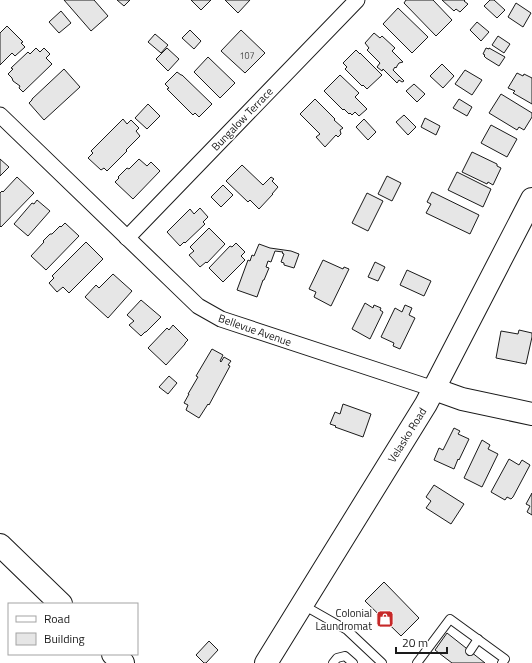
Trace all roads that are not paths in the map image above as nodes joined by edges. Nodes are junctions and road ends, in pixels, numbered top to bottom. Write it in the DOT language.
graph roads {
  1 [pos="357,0"];
  2 [pos="0,115"];
  3 [pos="532,199"];
  4 [pos="127,238"];
  5 [pos="434,389"];
  6 [pos="532,414"];
  7 [pos="0,545"];
  8 [pos="60,603"];
  9 [pos="302,604"];
  10 [pos="478,639"];
  11 [pos="470,651"];
  12 [pos="114,655"];
  13 [pos="123,663"];
  14 [pos="266,663"];
  15 [pos="333,663"];
  16 [pos="353,663"];
  17 [pos="382,663"];
  18 [pos="417,663"];
  19 [pos="502,663"];
  1 -- 4 [label="street, Bungalow Terrace"];
  2 -- 4 [label="street, Bellevue Avenue"];
  3 -- 5 [label="street, Velasko Road"];
  4 -- 5 [label="street, Bellevue Avenue"];
  5 -- 6 [label="street, Bellevue Avenue"];
  5 -- 9 [label="street, Velasko Road"];
  7 -- 8 [label="street"];
  9 -- 14 [label="street, Velasko Road"];
  9 -- 17 [label="lane"];
  10 -- 11 [label="lane"];
  10 -- 18 [label="lane"];
  10 -- 19 [label="lane"];
  12 -- 13 [label="street"];
  15 -- 16 [label="lane"];
}
